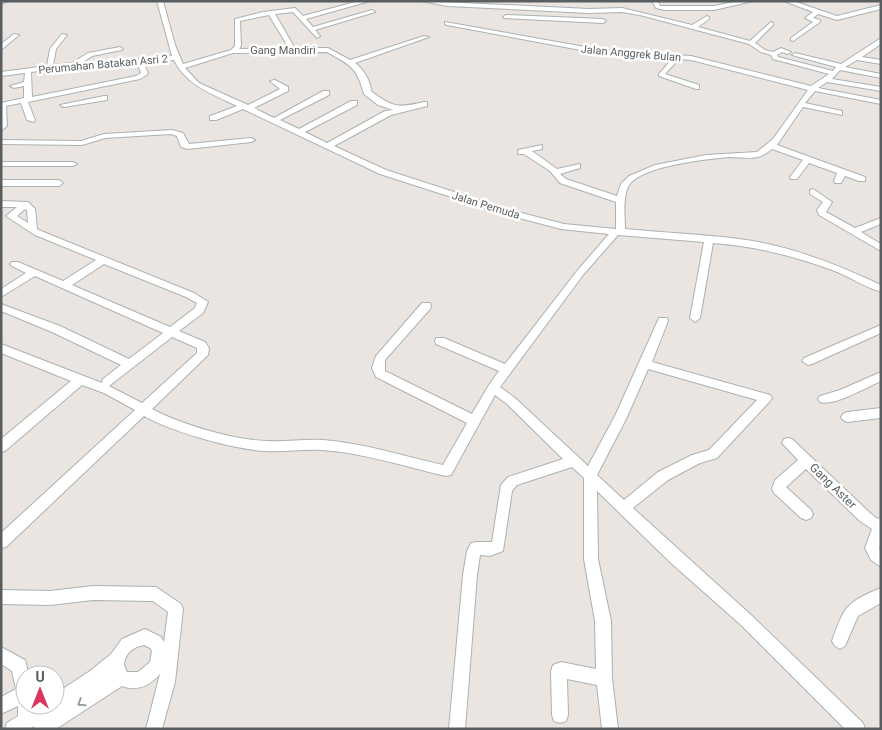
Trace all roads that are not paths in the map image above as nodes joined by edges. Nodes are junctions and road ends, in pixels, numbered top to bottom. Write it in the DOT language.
graph roads {
  1 [pos="160,1"];
  2 [pos="367,1"];
  3 [pos="425,1"];
  4 [pos="655,1"];
  5 [pos="750,1"];
  6 [pos="787,1"];
  7 [pos="530,4"];
  8 [pos="881,7"];
  9 [pos="589,11"];
  10 [pos="372,12"];
  11 [pos="817,12"];
  12 [pos="270,13"];
  13 [pos="506,17"];
  14 [pos="302,18"];
  15 [pos="707,18"];
  16 [pos="593,21"];
  17 [pos="603,21"];
  18 [pos="447,23"];
  19 [pos="771,24"];
  20 [pos="693,27"];
  21 [pos="528,28"];
  22 [pos="312,29"];
  23 [pos="16,35"];
  24 [pos="64,36"];
  25 [pos="317,36"];
  26 [pos="426,37"];
  27 [pos="793,40"];
  28 [pos="881,40"];
  29 [pos="751,43"];
  30 [pos="1,48"];
  31 [pos="120,49"];
  32 [pos="290,50"];
  33 [pos="233,51"];
  34 [pos="788,52"];
  35 [pos="774,54"];
  36 [pos="796,56"];
  37 [pos="678,57"];
  38 [pos="175,58"];
  39 [pos="856,58"];
  40 [pos="140,61"];
  41 [pos="352,62"];
  42 [pos="881,62"];
  43 [pos="74,65"];
  44 [pos="50,67"];
  45 [pos="180,67"];
  46 [pos="838,69"];
  47 [pos="28,71"];
  48 [pos="1,74"];
  49 [pos="94,75"];
  50 [pos="881,76"];
  51 [pos="826,80"];
  52 [pos="273,81"];
  53 [pos="28,83"];
  54 [pos="14,86"];
  55 [pos="696,87"];
  56 [pos="813,89"];
  57 [pos="881,89"];
  58 [pos="60,92"];
  59 [pos="326,93"];
  60 [pos="104,98"];
  61 [pos="26,99"];
  62 [pos="881,102"];
  63 [pos="354,103"];
  64 [pos="424,104"];
  65 [pos="2,105"];
  66 [pos="64,105"];
  67 [pos="802,105"];
  68 [pos="246,107"];
  69 [pos="398,110"];
  70 [pos="839,113"];
  71 [pos="66,116"];
  72 [pos="2,118"];
  73 [pos="213,118"];
  74 [pos="30,120"];
  75 [pos="275,120"];
  76 [pos="1,129"];
  77 [pos="299,132"];
  78 [pos="251,140"];
  79 [pos="1,142"];
  80 [pos="770,145"];
  81 [pos="327,146"];
  82 [pos="539,147"];
  83 [pos="808,159"];
  84 [pos="1,164"];
  85 [pos="73,164"];
  86 [pos="578,166"];
  87 [pos="556,172"];
  88 [pos="842,172"];
  89 [pos="794,177"];
  90 [pos="862,179"];
  91 [pos="838,181"];
  92 [pos="1,183"];
  93 [pos="59,183"];
  94 [pos="813,192"];
  95 [pos="622,200"];
  96 [pos="1,204"];
  97 [pos="25,204"];
  98 [pos="11,216"];
  99 [pos="1,221"];
  100 [pos="881,221"];
  101 [pos="33,230"];
  102 [pos="854,232"];
  103 [pos="618,233"];
  104 [pos="709,238"];
  105 [pos="881,248"];
  106 [pos="103,260"];
  107 [pos="15,264"];
  108 [pos="33,273"];
  109 [pos="63,286"];
  110 [pos="881,289"];
  111 [pos="1,294"];
  112 [pos="426,306"];
  113 [pos="1,307"];
  114 [pos="695,318"];
  115 [pos="663,321"];
  116 [pos="881,329"];
  117 [pos="171,332"];
  118 [pos="440,341"];
  119 [pos="1,348"];
  120 [pos="808,360"];
  121 [pos="130,364"];
  122 [pos="645,364"];
  123 [pos="507,370"];
  124 [pos="881,376"];
  125 [pos="81,379"];
  126 [pos="107,382"];
  127 [pos="493,388"];
  128 [pos="824,399"];
  129 [pos="142,409"];
  130 [pos="881,413"];
  131 [pos="847,417"];
  132 [pos="473,420"];
  133 [pos="788,443"];
  134 [pos="1,447"];
  135 [pos="572,461"];
  136 [pos="806,461"];
  137 [pos="590,476"];
  138 [pos="623,508"];
  139 [pos="806,514"];
  140 [pos="880,525"];
  141 [pos="1,542"];
  142 [pos="881,560"];
  143 [pos="881,596"];
  144 [pos="1,598"];
  145 [pos="174,631"];
  146 [pos="153,639"];
  147 [pos="840,641"];
  148 [pos="1,654"];
  149 [pos="116,660"];
  150 [pos="18,665"];
  151 [pos="161,667"];
  152 [pos="121,677"];
  153 [pos="604,678"];
  154 [pos="65,697"];
  155 [pos="15,699"];
  156 [pos="1,706"];
  157 [pos="560,715"];
  158 [pos="31,718"];
  159 [pos="12,729"];
  160 [pos="154,729"];
  161 [pos="457,729"];
  162 [pos="610,729"];
  163 [pos="857,729"];
  1 -- 38 [label="street, Jalan Pemuda"];
  2 -- 14 [label="street"];
  3 -- 7 [label="street"];
  4 -- 5 [label="street"];
  6 -- 11 [label="street"];
  7 -- 9 [label="street"];
  7 -- 21 [label="street"];
  8 -- 11 [label="street"];
  9 -- 16 [label="street"];
  9 -- 20 [label="street"];
  10 -- 22 [label="street"];
  11 -- 27 [label="street"];
  12 -- 14 [label="street"];
  12 -- 32 [label="street"];
  12 -- 33 [label="street"];
  13 -- 21 [label="street"];
  14 -- 22 [label="street"];
  15 -- 20 [label="street"];
  16 -- 17 [label="street"];
  16 -- 21 [label="street"];
  18 -- 21 [label="street, Jalan Anggrek Bulan"];
  19 -- 29 [label="street"];
  20 -- 29 [label="street"];
  21 -- 37 [label="street, Jalan Anggrek Bulan"];
  22 -- 25 [label="street"];
  23 -- 30 [label="street"];
  24 -- 44 [label="street"];
  26 -- 41 [label="street"];
  28 -- 39 [label="street"];
  29 -- 35 [label="street"];
  31 -- 43 [label="street"];
  32 -- 33 [label="street, Gang Mandiri"];
  32 -- 41 [label="street, Gang Mandiri"];
  33 -- 45 [label="street, Gang Mandiri"];
  34 -- 35 [label="street"];
  35 -- 46 [label="street"];
  36 -- 46 [label="street"];
  37 -- 55 [label="street"];
  37 -- 56 [label="street, Jalan Anggrek Bulan"];
  38 -- 40 [label="street, Perumahan Batakan Asri 2"];
  38 -- 45 [label="street, Jalan Pemuda"];
  39 -- 42 [label="street"];
  39 -- 46 [label="street"];
  40 -- 49 [label="street, Perumahan Batakan Asri 2"];
  40 -- 49 [label="street"];
  41 -- 69 [label="street, Gang Mandiri"];
  43 -- 44 [label="street, Perumahan Batakan Asri 2"];
  43 -- 49 [label="street, Perumahan Batakan Asri 2"];
  44 -- 47 [label="street, Perumahan Batakan Asri 2"];
  45 -- 68 [label="street, Jalan Pemuda"];
  46 -- 50 [label="street"];
  46 -- 51 [label="street"];
  47 -- 48 [label="street, Perumahan Batakan Asri 2"];
  47 -- 53 [label="street"];
  49 -- 58 [label="street"];
  51 -- 56 [label="street"];
  51 -- 57 [label="street"];
  52 -- 68 [label="street"];
  53 -- 54 [label="street"];
  53 -- 61 [label="street"];
  56 -- 62 [label="street, Jalan Anggrek Bulan"];
  56 -- 67 [label="street"];
  58 -- 61 [label="street"];
  58 -- 66 [label="street"];
  59 -- 75 [label="street"];
  60 -- 66 [label="street"];
  61 -- 65 [label="street"];
  61 -- 74 [label="street"];
  63 -- 77 [label="street"];
  64 -- 69 [label="street"];
  65 -- 72 [label="street"];
  66 -- 71 [label="street"];
  67 -- 70 [label="street"];
  67 -- 80 [label="street"];
  68 -- 73 [label="street"];
  68 -- 75 [label="street, Jalan Pemuda"];
  69 -- 81 [label="street"];
  72 -- 76 [label="street"];
  75 -- 77 [label="street, Jalan Pemuda"];
  77 -- 81 [label="street, Jalan Pemuda"];
  78 -- 79 [label="street"];
  80 -- 83 [label="street"];
  80 -- 95 [label="street"];
  81 -- 103 [label="street, Jalan Pemuda"];
  82 -- 87 [label="street"];
  83 -- 88 [label="street"];
  83 -- 89 [label="street"];
  84 -- 85 [label="street"];
  86 -- 87 [label="street"];
  87 -- 95 [label="street"];
  88 -- 90 [label="street"];
  88 -- 91 [label="street"];
  92 -- 93 [label="street"];
  94 -- 102 [label="street"];
  95 -- 103 [label="street"];
  96 -- 97 [label="street"];
  97 -- 98 [label="street"];
  97 -- 101 [label="street"];
  98 -- 99 [label="street"];
  98 -- 101 [label="street"];
  100 -- 102 [label="street"];
  101 -- 106 [label="street"];
  102 -- 105 [label="street"];
  103 -- 104 [label="street, Jalan Pemuda"];
  103 -- 123 [label="street"];
  104 -- 110 [label="street, Jalan Pemuda"];
  104 -- 114 [label="street"];
  106 -- 109 [label="street"];
  106 -- 117 [label="street"];
  107 -- 108 [label="street"];
  108 -- 109 [label="street"];
  108 -- 111 [label="street"];
  109 -- 117 [label="street"];
  112 -- 132 [label="street"];
  113 -- 121 [label="street"];
  115 -- 122 [label="street"];
  116 -- 120 [label="street"];
  117 -- 121 [label="street"];
  117 -- 129 [label="street"];
  118 -- 123 [label="street"];
  119 -- 125 [label="street"];
  121 -- 126 [label="street"];
  122 -- 137 [label="street"];
  122 -- 138 [label="street"];
  123 -- 127 [label="street"];
  124 -- 128 [label="street"];
  125 -- 129 [label="street"];
  125 -- 134 [label="street"];
  127 -- 132 [label="street"];
  127 -- 135 [label="street"];
  129 -- 132 [label="street"];
  129 -- 141 [label="street"];
  130 -- 131 [label="street"];
  133 -- 136 [label="street, Gang Aster"];
  135 -- 137 [label="street"];
  135 -- 161 [label="street"];
  136 -- 139 [label="street"];
  136 -- 140 [label="street, Gang Aster"];
  137 -- 138 [label="street"];
  137 -- 153 [label="street"];
  138 -- 163 [label="street"];
  140 -- 142 [label="street"];
  143 -- 147 [label="street"];
  144 -- 145 [label="street"];
  145 -- 146 [label="street"];
  145 -- 151 [label="street"];
  146 -- 149 [label="street"];
  146 -- 151 [label="street"];
  148 -- 150 [label="street"];
  149 -- 152 [label="street"];
  149 -- 154 [label="street"];
  151 -- 152 [label="street"];
  151 -- 160 [label="street"];
  152 -- 158 [label="street, one-way"];
  153 -- 157 [label="street"];
  153 -- 162 [label="street"];
  155 -- 156 [label="street"];
  158 -- 159 [label="street"];
}
